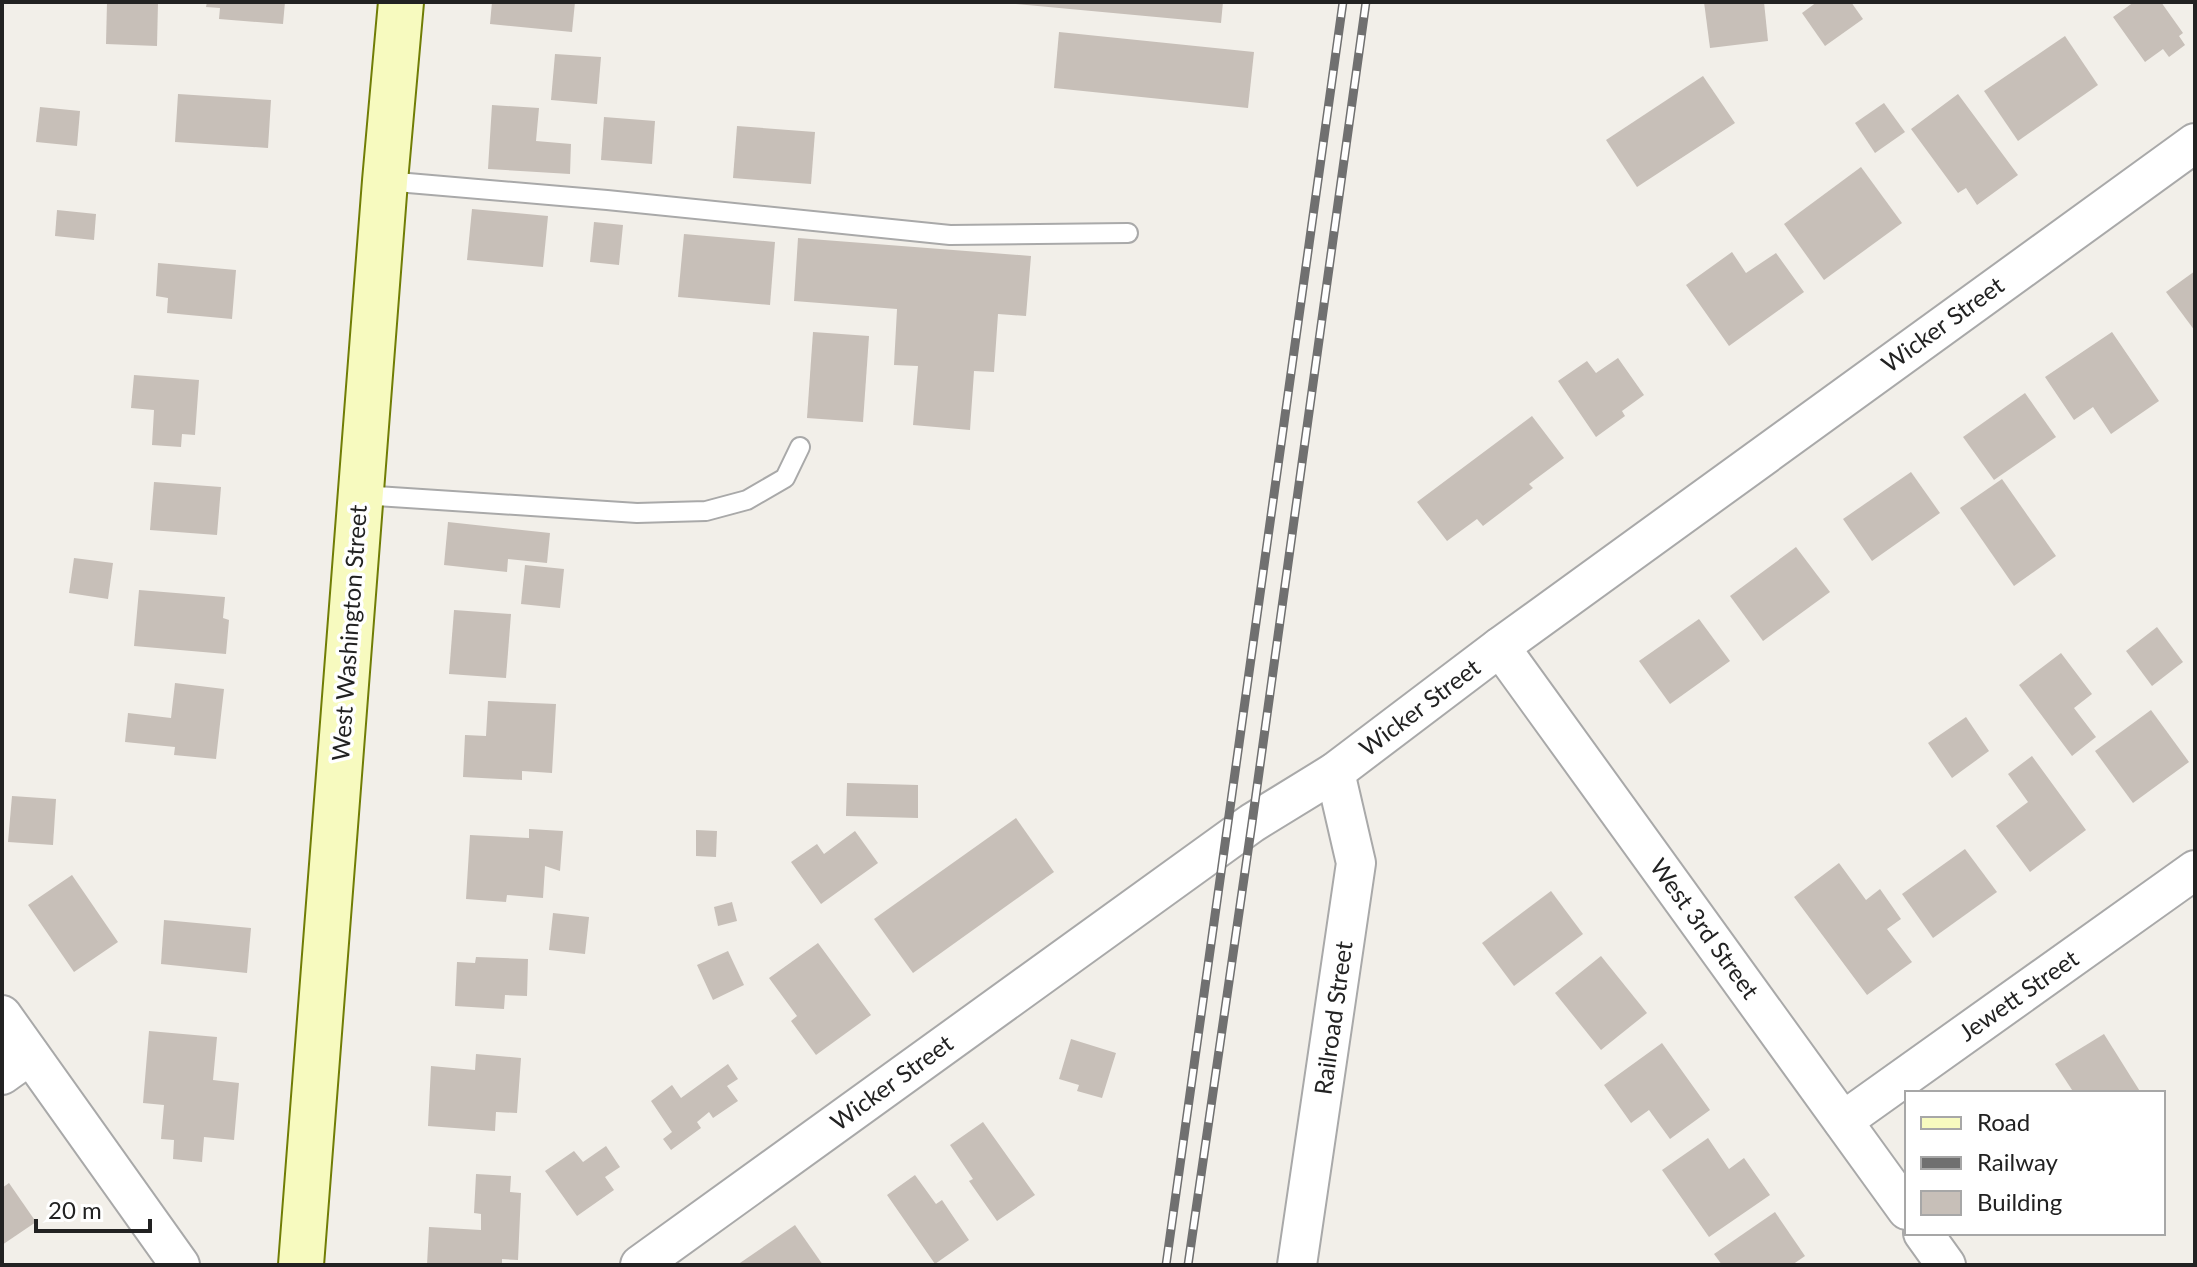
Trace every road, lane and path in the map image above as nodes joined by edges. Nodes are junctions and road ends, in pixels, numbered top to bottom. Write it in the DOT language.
graph roads {
  1 [pos="401,2"];
  2 [pos="2195,143"];
  3 [pos="385,181"];
  4 [pos="1128,233"];
  5 [pos="800,447"];
  6 [pos="361,495"];
  7 [pos="1500,647"];
  8 [pos="1335,772"];
  9 [pos="2195,870"];
  10 [pos="2,1015"];
  11 [pos="16,1065"];
  12 [pos="1843,1121"];
  13 [pos="1905,1207"];
  14 [pos="1924,1235"];
  15 [pos="180,1265"];
  16 [pos="301,1265"];
  17 [pos="640,1265"];
  18 [pos="1297,1265"];
  19 [pos="1946,1265"];
  1 -- 3 [label="main road, West Washington Street"];
  2 -- 7 [label="street, Wicker Street"];
  3 -- 4 [label="lane"];
  3 -- 6 [label="main road, West Washington Street"];
  5 -- 6 [label="lane"];
  6 -- 16 [label="main road, West Washington Street"];
  7 -- 8 [label="street, Wicker Street"];
  7 -- 12 [label="street, West 3rd Street"];
  8 -- 17 [label="street, Wicker Street"];
  8 -- 18 [label="street, Railroad Street"];
  9 -- 12 [label="street, Jewett Street"];
  10 -- 11 [label="street"];
  11 -- 15 [label="street"];
  12 -- 13 [label="street, West 3rd Street"];
  14 -- 19 [label="street"];
}
